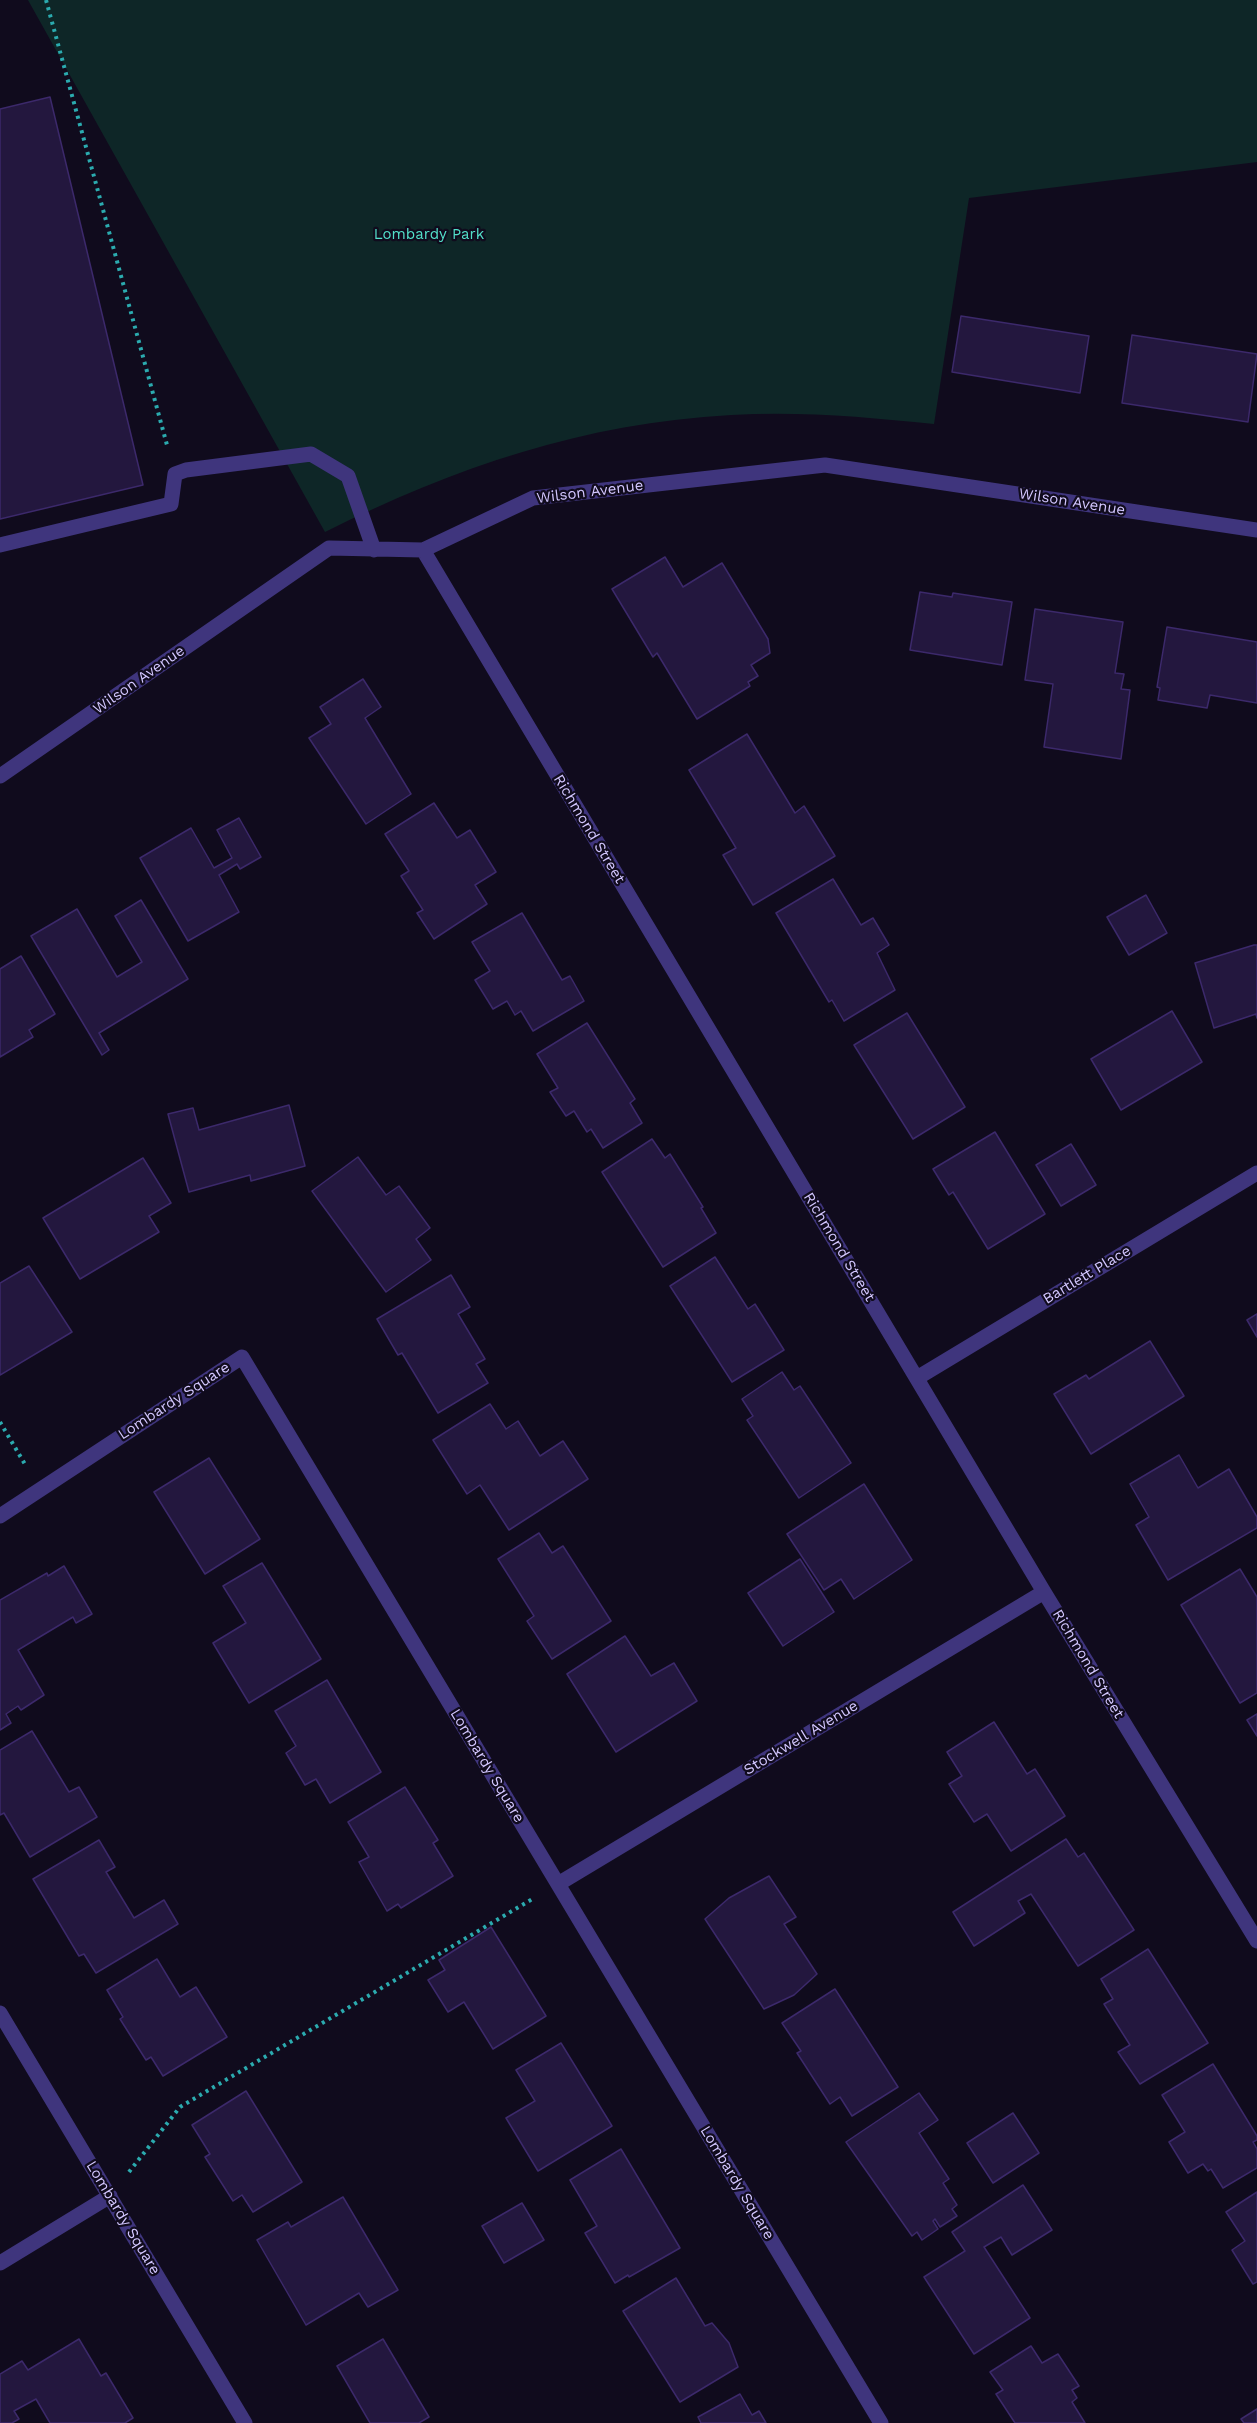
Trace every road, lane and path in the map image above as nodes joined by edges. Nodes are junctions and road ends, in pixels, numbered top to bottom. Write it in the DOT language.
graph roads {
  1 [pos="46,0"];
  2 [pos="175,474"];
  3 [pos="1257,530"];
  4 [pos="0,545"];
  5 [pos="374,550"];
  6 [pos="423,550"];
  7 [pos="0,776"];
  8 [pos="1257,1173"];
  9 [pos="917,1378"];
  10 [pos="0,1422"];
  11 [pos="39,1490"];
  12 [pos="0,1516"];
  13 [pos="1044,1592"];
  14 [pos="558,1884"];
  15 [pos="1257,1941"];
  16 [pos="0,2013"];
  17 [pos="110,2196"];
  18 [pos="0,2263"];
  19 [pos="245,2423"];
  20 [pos="881,2423"];
  1 -- 2 [label="path"];
  2 -- 4 [label="street"];
  2 -- 5 [label="street"];
  3 -- 6 [label="street, Wilson Avenue"];
  5 -- 6 [label="street, Wilson Avenue"];
  5 -- 7 [label="street, Wilson Avenue"];
  6 -- 9 [label="street, Richmond Street"];
  8 -- 9 [label="street, Bartlett Place"];
  9 -- 13 [label="street, Richmond Street"];
  10 -- 11 [label="path"];
  11 -- 12 [label="street, Lombardy Square"];
  11 -- 14 [label="street, Lombardy Square"];
  13 -- 14 [label="street, Stockwell Avenue"];
  13 -- 15 [label="street, Richmond Street"];
  14 -- 17 [label="path"];
  14 -- 20 [label="street, Lombardy Square"];
  16 -- 17 [label="street, Lombardy Square"];
  17 -- 18 [label="street"];
  17 -- 19 [label="street, Lombardy Square"];
}
